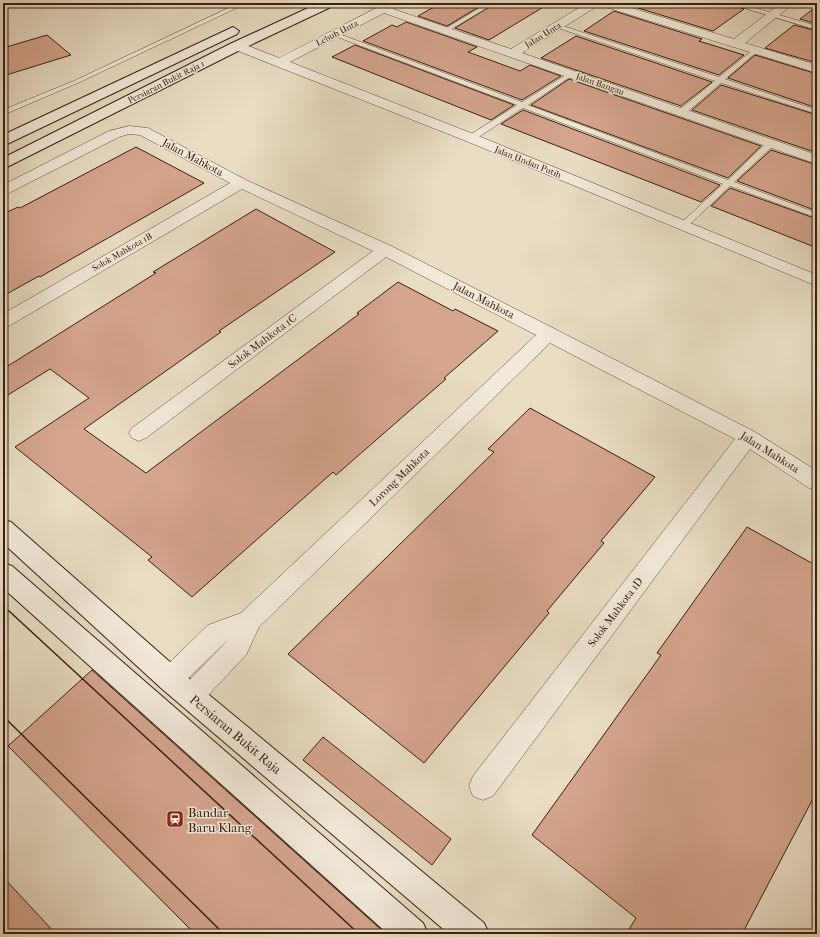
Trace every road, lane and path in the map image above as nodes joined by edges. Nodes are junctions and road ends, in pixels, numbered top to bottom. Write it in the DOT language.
graph roads {
  1 [pos="244,3"];
  2 [pos="329,3"];
  3 [pos="395,3"];
  4 [pos="492,3"];
  5 [pos="595,3"];
  6 [pos="603,3"];
  7 [pos="731,3"];
  8 [pos="788,3"];
  9 [pos="383,9"];
  10 [pos="773,15"];
  11 [pos="246,25"];
  12 [pos="557,26"];
  13 [pos="817,28"];
  14 [pos="446,30"];
  15 [pos="334,34"];
  16 [pos="736,44"];
  17 [pos="236,46"];
  18 [pos="756,50"];
  19 [pos="512,54"];
  20 [pos="279,63"];
  21 [pos="817,69"];
  22 [pos="571,74"];
  23 [pos="719,80"];
  24 [pos="522,105"];
  25 [pos="682,112"];
  26 [pos="817,112"];
  27 [pos="3,113"];
  28 [pos="471,138"];
  29 [pos="3,141"];
  30 [pos="770,144"];
  31 [pos="817,160"];
  32 [pos="3,164"];
  33 [pos="241,183"];
  34 [pos="729,183"];
  35 [pos="3,191"];
  36 [pos="817,216"];
  37 [pos="683,226"];
  38 [pos="385,250"];
  39 [pos="817,281"];
  40 [pos="3,322"];
  41 [pos="549,333"];
  42 [pos="139,433"];
  43 [pos="748,437"];
  44 [pos="817,482"];
  45 [pos="3,529"];
  46 [pos="3,573"];
  47 [pos="15,591"];
  48 [pos="181,687"];
  49 [pos="483,786"];
  50 [pos="412,934"];
  51 [pos="472,934"];
  1 -- 27 [label="lane"];
  2 -- 17 [label="street, Persiaran Bukit Raja 1"];
  3 -- 9 [label="street, Lebuh Unta"];
  4 -- 14 [label="lane"];
  5 -- 12 [label="street, Jalan Unta"];
  6 -- 16 [label="street"];
  7 -- 10 [label="lane"];
  8 -- 10 [label="street"];
  9 -- 14 [label="street, Jalan Bangau"];
  9 -- 15 [label="street, Lebuh Unta"];
  10 -- 13 [label="lane"];
  10 -- 16 [label="street"];
  11 -- 29 [label="street, Persiaran Bukit Raja 1"];
  12 -- 19 [label="street, Jalan Unta"];
  12 -- 23 [label="lane"];
  14 -- 19 [label="street, Jalan Bangau"];
  15 -- 20 [label="street, Lebuh Unta"];
  15 -- 24 [label="lane"];
  16 -- 18 [label="street"];
  17 -- 20 [label="street, Jalan Undan Putih"];
  17 -- 32 [label="street, Persiaran Bukit Raja 1"];
  18 -- 21 [label="street"];
  18 -- 23 [label="lane"];
  19 -- 22 [label="street, Jalan Bangau"];
  20 -- 28 [label="street, Jalan Undan Putih"];
  22 -- 24 [label="lane"];
  22 -- 25 [label="street, Jalan Bangau"];
  23 -- 25 [label="lane"];
  23 -- 26 [label="lane"];
  24 -- 28 [label="lane"];
  24 -- 34 [label="lane"];
  25 -- 30 [label="street, Jalan Bangau"];
  28 -- 37 [label="street, Jalan Undan Putih"];
  30 -- 31 [label="street, Jalan Bangau"];
  30 -- 34 [label="lane"];
  33 -- 35 [label="street, Jalan Mahkota"];
  33 -- 38 [label="street, Jalan Mahkota"];
  33 -- 40 [label="street, Solok Mahkota 1B"];
  34 -- 36 [label="lane"];
  34 -- 37 [label="lane"];
  37 -- 39 [label="street, Jalan Undan Putih"];
  38 -- 41 [label="street, Jalan Mahkota"];
  38 -- 42 [label="street, Solok Mahkota 1C"];
  41 -- 43 [label="street, Jalan Mahkota"];
  41 -- 48 [label="street, Lorong Mahkota"];
  43 -- 44 [label="street, Jalan Mahkota"];
  43 -- 49 [label="street, Solok Mahkota 1D"];
  45 -- 48 [label="street, Persiaran Bukit Raja"];
  46 -- 47 [label="street"];
  47 -- 50 [label="street"];
  48 -- 51 [label="street, Persiaran Bukit Raja"];
}
